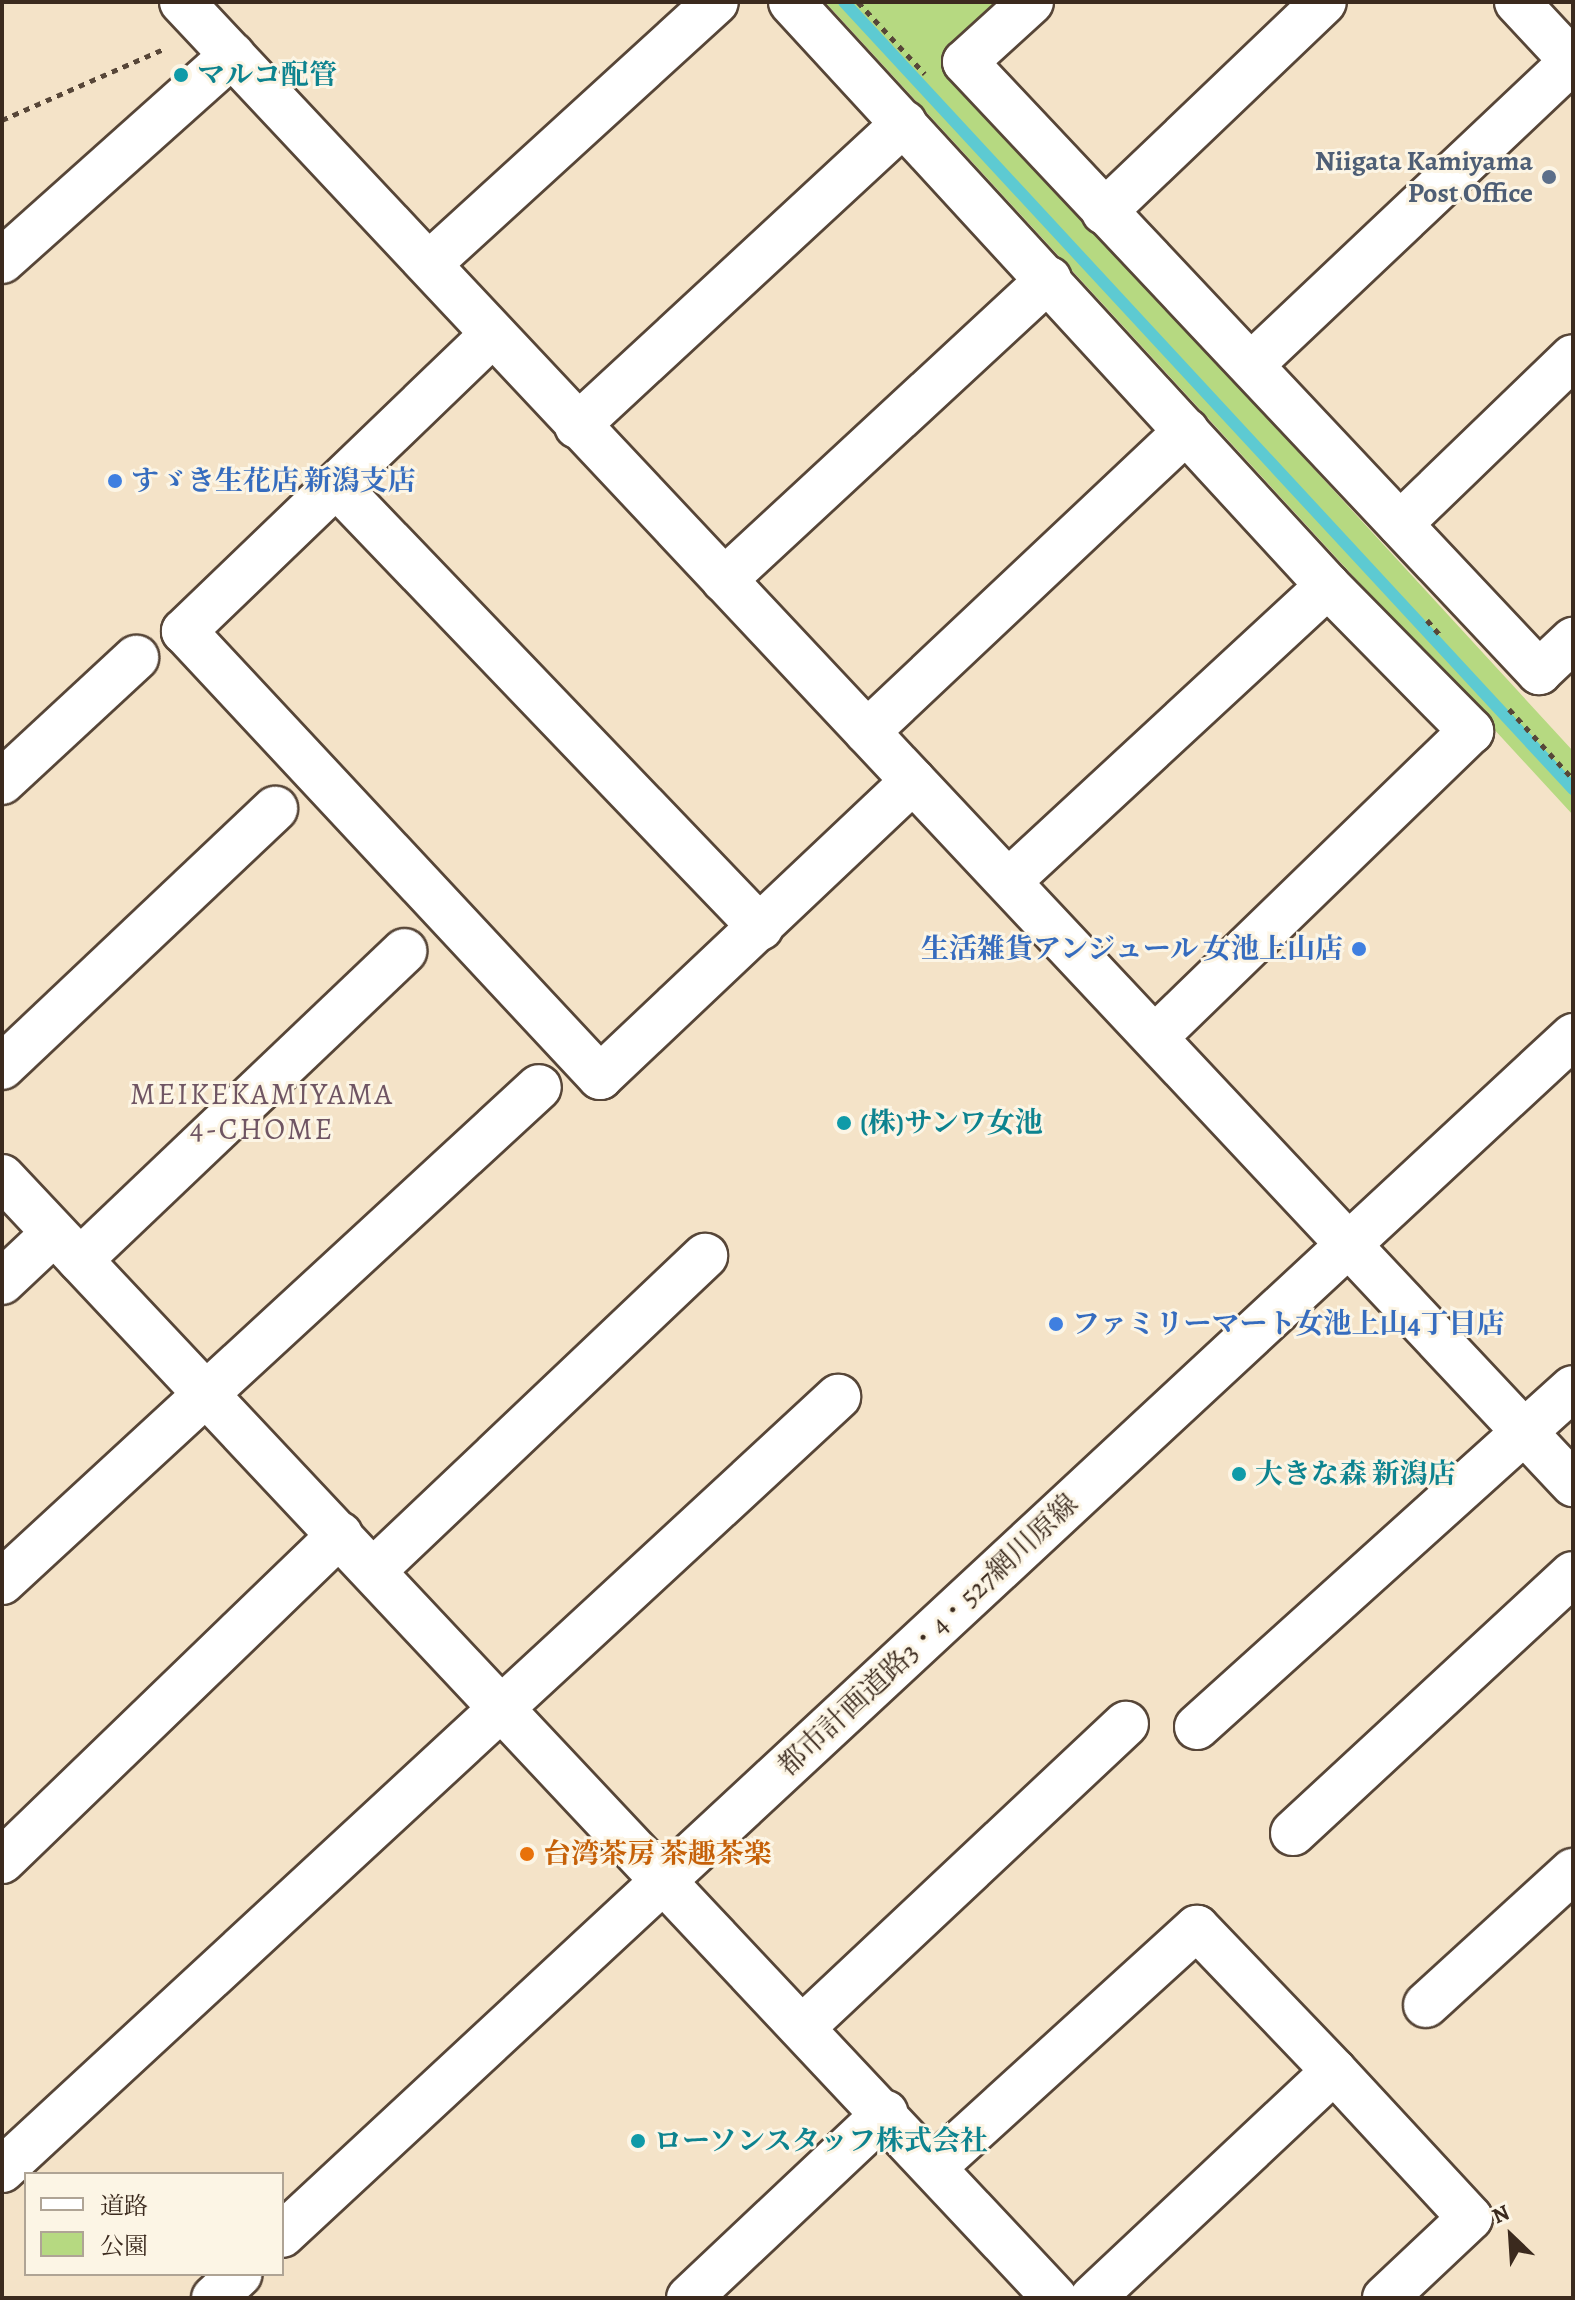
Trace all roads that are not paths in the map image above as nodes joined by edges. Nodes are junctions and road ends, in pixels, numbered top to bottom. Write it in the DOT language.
graph roads {
  1 [pos="182,2"];
  2 [pos="716,2"];
  3 [pos="791,2"];
  4 [pos="1031,2"];
  5 [pos="1324,2"];
  6 [pos="1517,2"];
  7 [pos="232,55"];
  8 [pos="1572,62"];
  9 [pos="904,123"];
  10 [pos="1104,212"];
  11 [pos="2,261"];
  12 [pos="430,263"];
  13 [pos="1049,279"];
  14 [pos="493,334"];
  15 [pos="1573,357"];
  16 [pos="1253,363"];
  17 [pos="577,426"];
  18 [pos="1186,431"];
  19 [pos="337,486"];
  20 [pos="1400,524"];
  21 [pos="724,580"];
  22 [pos="1328,586"];
  23 [pos="1573,640"];
  24 [pos="136,658"];
  25 [pos="867,732"];
  26 [pos="913,781"];
  27 [pos="2,782"];
  28 [pos="275,809"];
  29 [pos="1010,880"];
  30 [pos="761,928"];
  31 [pos="405,951"];
  32 [pos="1157,1035"];
  33 [pos="1573,1036"];
  34 [pos="2,1067"];
  35 [pos="539,1087"];
  36 [pos="2,1177"];
  37 [pos="1350,1243"];
  38 [pos="67,1246"];
  39 [pos="705,1256"];
  40 [pos="2,1282"];
  41 [pos="1573,1388"];
  42 [pos="205,1393"];
  43 [pos="838,1397"];
  44 [pos="1525,1432"];
  45 [pos="1573,1484"];
  46 [pos="340,1535"];
  47 [pos="373,1571"];
  48 [pos="1573,1574"];
  49 [pos="2,1582"];
  50 [pos="500,1705"];
  51 [pos="1126,1724"];
  52 [pos="1197,1727"];
  53 [pos="1293,1833"];
  54 [pos="2,1861"];
  55 [pos="1573,1871"];
  56 [pos="664,1879"];
  57 [pos="1426,2005"];
  58 [pos="803,2027"];
  59 [pos="1334,2071"];
  60 [pos="885,2113"];
  61 [pos="935,2166"];
  62 [pos="2,2170"];
  63 [pos="284,2233"];
  64 [pos="238,2276"];
  65 [pos="1033,2291"];
  66 [pos="214,2298"];
  67 [pos="689,2298"];
  68 [pos="1092,2298"];
  69 [pos="1385,2298"];
  1 -- 7 [label="street"];
  2 -- 12 [label="street"];
  3 -- 9 [label="street"];
  4 -- 10 [label="street"];
  5 -- 10 [label="street"];
  6 -- 8 [label="street"];
  7 -- 11 [label="street"];
  7 -- 12 [label="street"];
  8 -- 16 [label="street"];
  9 -- 13 [label="street"];
  9 -- 17 [label="street"];
  10 -- 16 [label="street"];
  12 -- 14 [label="street"];
  13 -- 18 [label="street"];
  13 -- 21 [label="street"];
  14 -- 17 [label="street"];
  14 -- 19 [label="street"];
  15 -- 20 [label="street"];
  16 -- 20 [label="street"];
  17 -- 21 [label="street"];
  18 -- 22 [label="street"];
  18 -- 25 [label="street"];
  19 -- 30 [label="street"];
  19 -- 30 [label="street"];
  20 -- 23 [label="street"];
  21 -- 25 [label="street"];
  22 -- 29 [label="street"];
  22 -- 32 [label="street"];
  24 -- 27 [label="street"];
  25 -- 26 [label="street"];
  26 -- 29 [label="street"];
  26 -- 30 [label="street"];
  28 -- 34 [label="street"];
  29 -- 32 [label="street"];
  31 -- 38 [label="street"];
  32 -- 37 [label="street"];
  33 -- 37 [label="street, 都市計画道路3・4・527網川原線"];
  35 -- 42 [label="street"];
  36 -- 38 [label="street"];
  37 -- 44 [label="street"];
  37 -- 56 [label="street, 都市計画道路3・4・527網川原線"];
  38 -- 40 [label="street"];
  38 -- 42 [label="street"];
  39 -- 47 [label="street"];
  41 -- 44 [label="street"];
  42 -- 46 [label="street"];
  42 -- 49 [label="street"];
  43 -- 50 [label="street"];
  44 -- 45 [label="street"];
  44 -- 52 [label="street"];
  46 -- 47 [label="street"];
  46 -- 54 [label="street"];
  47 -- 50 [label="street"];
  48 -- 53 [label="street"];
  50 -- 56 [label="street"];
  50 -- 62 [label="street"];
  51 -- 58 [label="street"];
  55 -- 57 [label="street"];
  56 -- 58 [label="street"];
  56 -- 63 [label="street, 都市計画道路3・4・527網川原線"];
  58 -- 60 [label="street"];
  59 -- 61 [label="street"];
  59 -- 68 [label="street"];
  59 -- 69 [label="street"];
  60 -- 61 [label="street"];
  60 -- 67 [label="street"];
  61 -- 65 [label="street"];
  64 -- 66 [label="street"];
}
